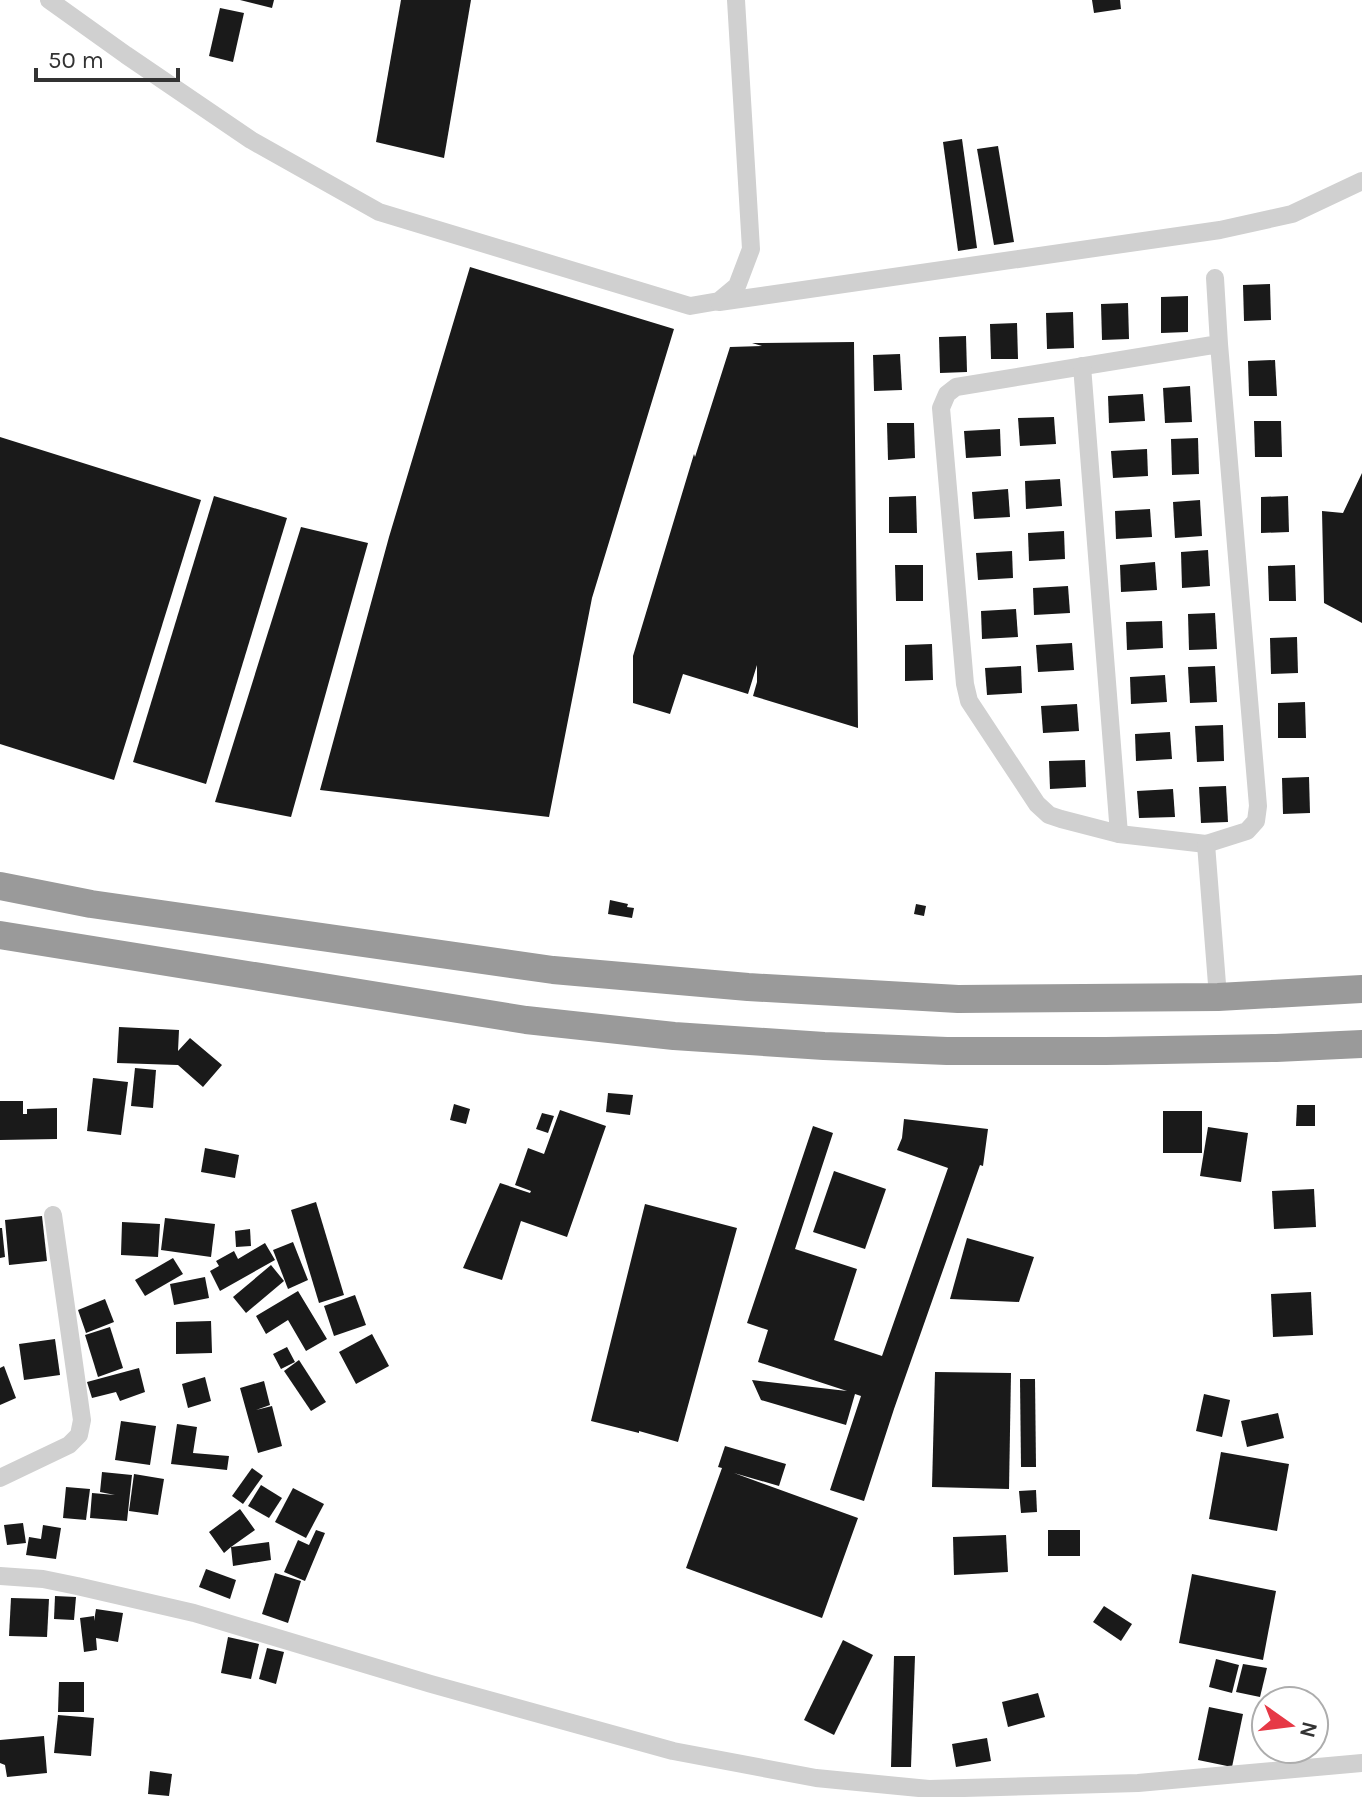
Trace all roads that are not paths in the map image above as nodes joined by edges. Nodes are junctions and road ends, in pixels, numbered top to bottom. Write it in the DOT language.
graph roads {
  1 [pos="49,0"];
  2 [pos="736,0"];
  3 [pos="1362,181"];
  4 [pos="1215,278"];
  5 [pos="690,306"];
  6 [pos="1219,344"];
  7 [pos="1082,366"];
  8 [pos="1119,834"];
  9 [pos="1206,844"];
  10 [pos="0,886"];
  11 [pos="0,935"];
  12 [pos="1362,989"];
  13 [pos="1218,997"];
  14 [pos="1362,1044"];
  15 [pos="53,1215"];
  16 [pos="0,1478"];
  17 [pos="0,1576"];
  18 [pos="1362,1763"];
  1 -- 5 [label="street"];
  2 -- 5 [label="street"];
  3 -- 5 [label="street"];
  4 -- 6 [label="street"];
  6 -- 7 [label="street"];
  6 -- 9 [label="street"];
  7 -- 8 [label="street"];
  7 -- 8 [label="street"];
  8 -- 9 [label="street"];
  9 -- 13 [label="street"];
  10 -- 13 [label="highway"];
  11 -- 14 [label="highway"];
  12 -- 13 [label="highway"];
  15 -- 16 [label="street"];
  17 -- 18 [label="street"];
}
